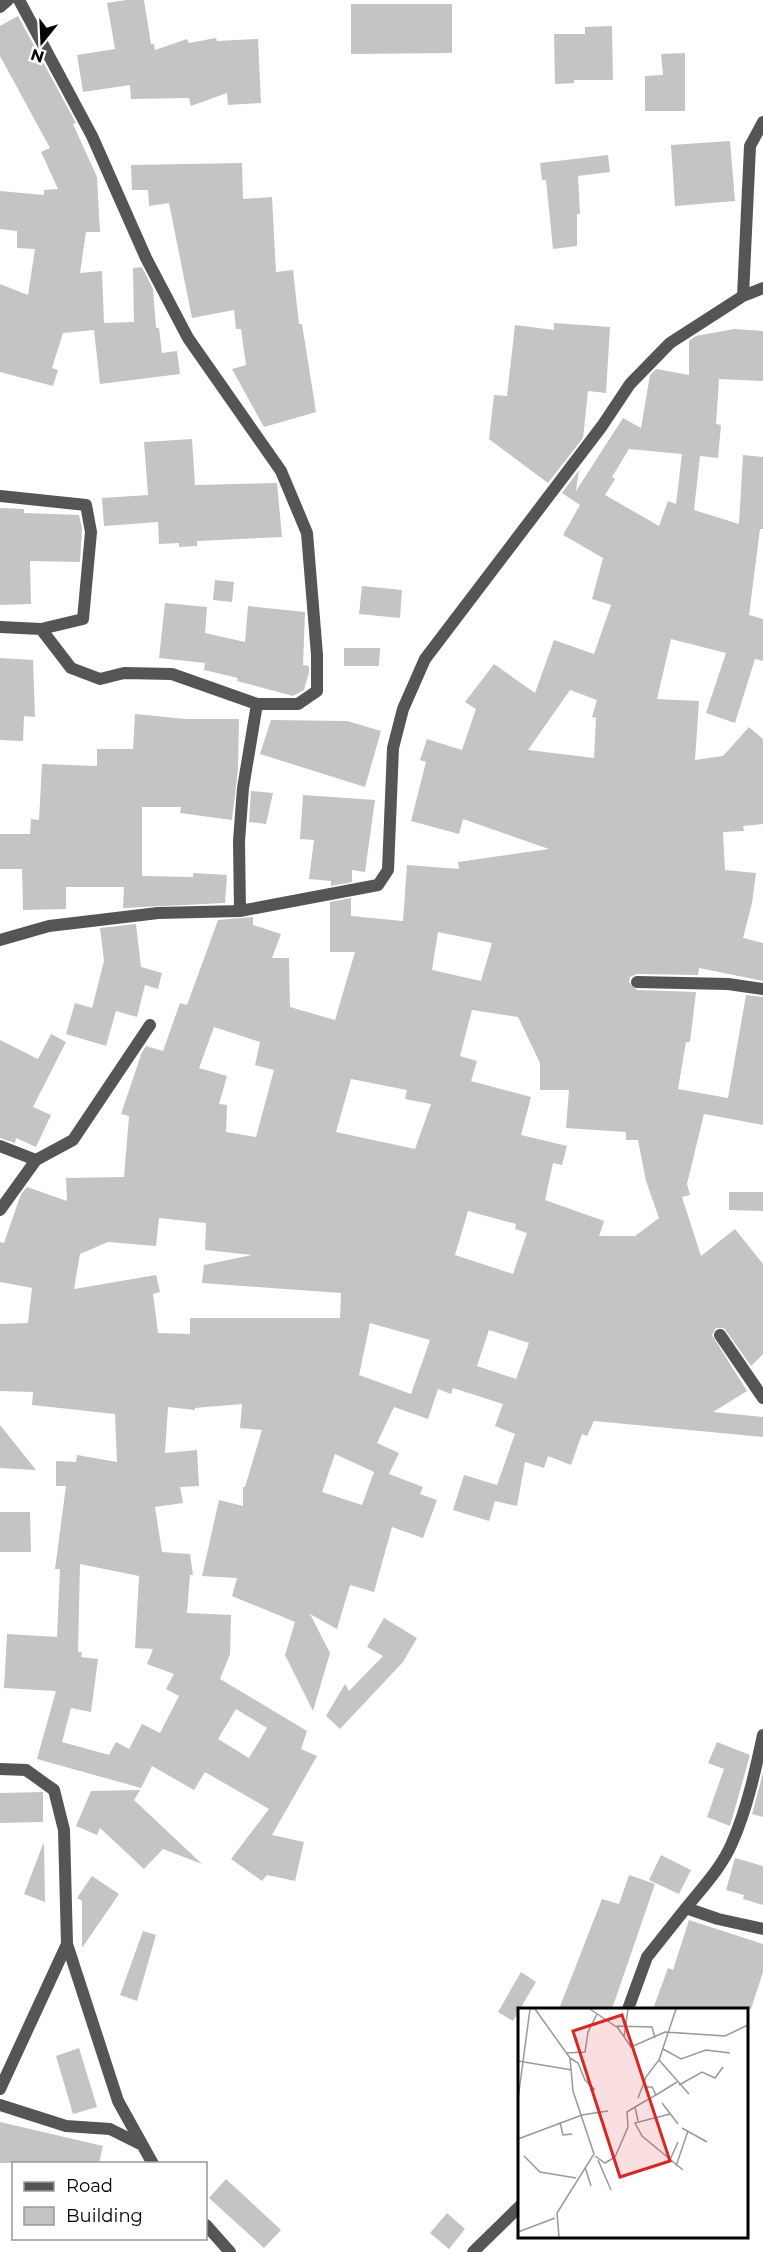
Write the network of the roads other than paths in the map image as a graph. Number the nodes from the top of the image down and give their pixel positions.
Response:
1 (8, 0) edge
2 (19, 0) edge
3 (0, 7) edge
4 (763, 122) edge
5 (763, 288) edge
6 (743, 296) junction
7 (0, 496) edge
8 (0, 627) edge
9 (41, 629) junction
10 (257, 704) junction
11 (240, 911) junction
12 (0, 940) edge
13 (637, 982) dead end
14 (763, 989) edge
15 (150, 1025) dead end
16 (0, 1146) edge
17 (36, 1160) junction
18 (0, 1210) edge
19 (720, 1335) dead end
20 (763, 1398) edge
21 (763, 1735) edge
22 (0, 1769) edge
23 (686, 1908) junction
24 (763, 1929) edge
25 (67, 1944) junction
26 (628, 2008) edge
27 (0, 2089) edge
28 (0, 2105) edge
29 (143, 2145) junction
30 (152, 2162) edge
31 (518, 2208) edge
32 (207, 2226) edge
33 (230, 2252) edge
34 (473, 2252) edge

1 - 3 street
2 - 10 street
4 - 6 street
5 - 6 street
6 - 11 street
7 - 9 street
8 - 9 street
9 - 10 street
10 - 11 street
11 - 12 street
13 - 14 street
15 - 17 street
16 - 17 street
17 - 18 street
19 - 20 street
21 - 23 street
22 - 25 street
23 - 24 street
23 - 26 street
25 - 27 street
25 - 29 street
28 - 29 street
29 - 30 street
31 - 34 street
32 - 33 street

